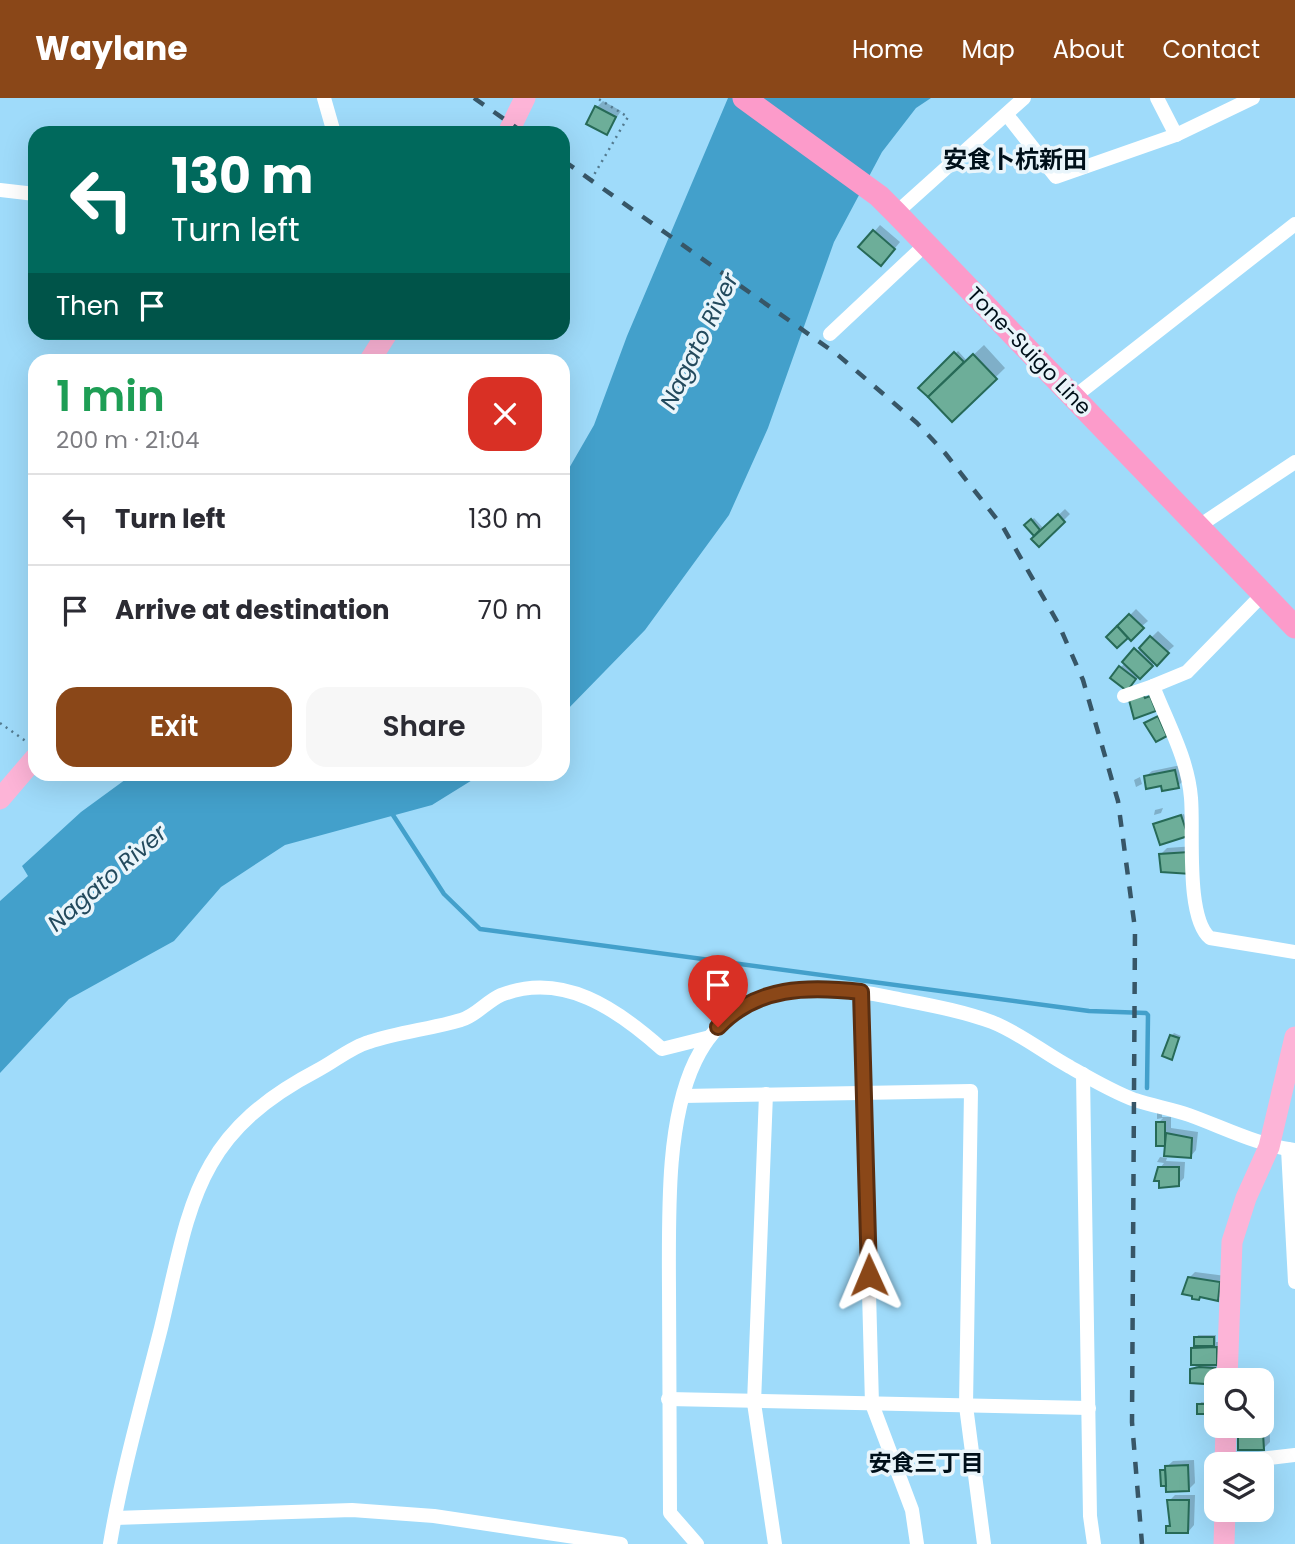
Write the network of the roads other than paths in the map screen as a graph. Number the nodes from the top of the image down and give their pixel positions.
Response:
1 (324, 98) edge
2 (525, 98) edge
3 (744, 98) edge
4 (1024, 98) edge
5 (1157, 98) edge
6 (1253, 98) edge
7 (1007, 116) junction
8 (332, 126) edge
9 (511, 126) edge
10 (1177, 135) junction
11 (0, 190) edge
12 (28, 193) edge
13 (896, 213) junction
14 (1295, 224) edge
15 (926, 244) junction
16 (830, 334) dead end
17 (1074, 397) junction
18 (1295, 463) edge
19 (1199, 526) junction
20 (1263, 594) junction
21 (1295, 627) edge
22 (1153, 686) junction
23 (1124, 696) dead end
24 (28, 766) edge
25 (0, 799) edge
26 (1295, 953) edge
27 (861, 992) junction
28 (710, 1037) junction
29 (1295, 1037) edge
30 (1083, 1074) junction
31 (864, 1093) junction
32 (766, 1094) junction
33 (683, 1096) junction
34 (1284, 1149) edge
35 (1295, 1282) edge
36 (1227, 1368) edge
37 (668, 1399) junction
38 (754, 1401) junction
39 (872, 1404) junction
40 (966, 1406) junction
41 (1088, 1408) junction
42 (1295, 1455) edge
43 (1274, 1458) edge
44 (115, 1518) junction
45 (1225, 1522) edge
46 (110, 1544) edge
47 (621, 1544) edge
48 (697, 1544) edge
49 (775, 1544) edge
50 (917, 1544) edge
51 (984, 1544) edge
52 (1094, 1544) edge
53 (1224, 1544) edge

1 - 8 street
2 - 9 main road
3 - 13 highway, Tone-Suigo Line
4 - 7 street
5 - 10 street
6 - 10 street
7 - 10 street
7 - 13 street
11 - 12 street
13 - 15 highway, Tone-Suigo Line
14 - 17 street
15 - 16 street
15 - 17 highway, Tone-Suigo Line
17 - 19 highway, Tone-Suigo Line
18 - 19 street
19 - 20 highway, Tone-Suigo Line
20 - 21 highway, Tone-Suigo Line
20 - 22 street
22 - 23 street
22 - 26 street
24 - 25 main road
27 - 28 street
27 - 30 street
27 - 31 street
28 - 33 street
28 - 44 street
29 - 34 main road
30 - 34 street
30 - 41 street
31 - 32 street
31 - 39 street
31 - 40 street
32 - 33 street
32 - 38 street
33 - 37 street
34 - 35 street
34 - 36 main road
37 - 38 street
37 - 48 street
38 - 39 street
38 - 49 street
39 - 40 street
39 - 50 street
40 - 41 street
40 - 51 street
41 - 52 street
42 - 43 street
44 - 46 street
44 - 47 street
45 - 53 main road

